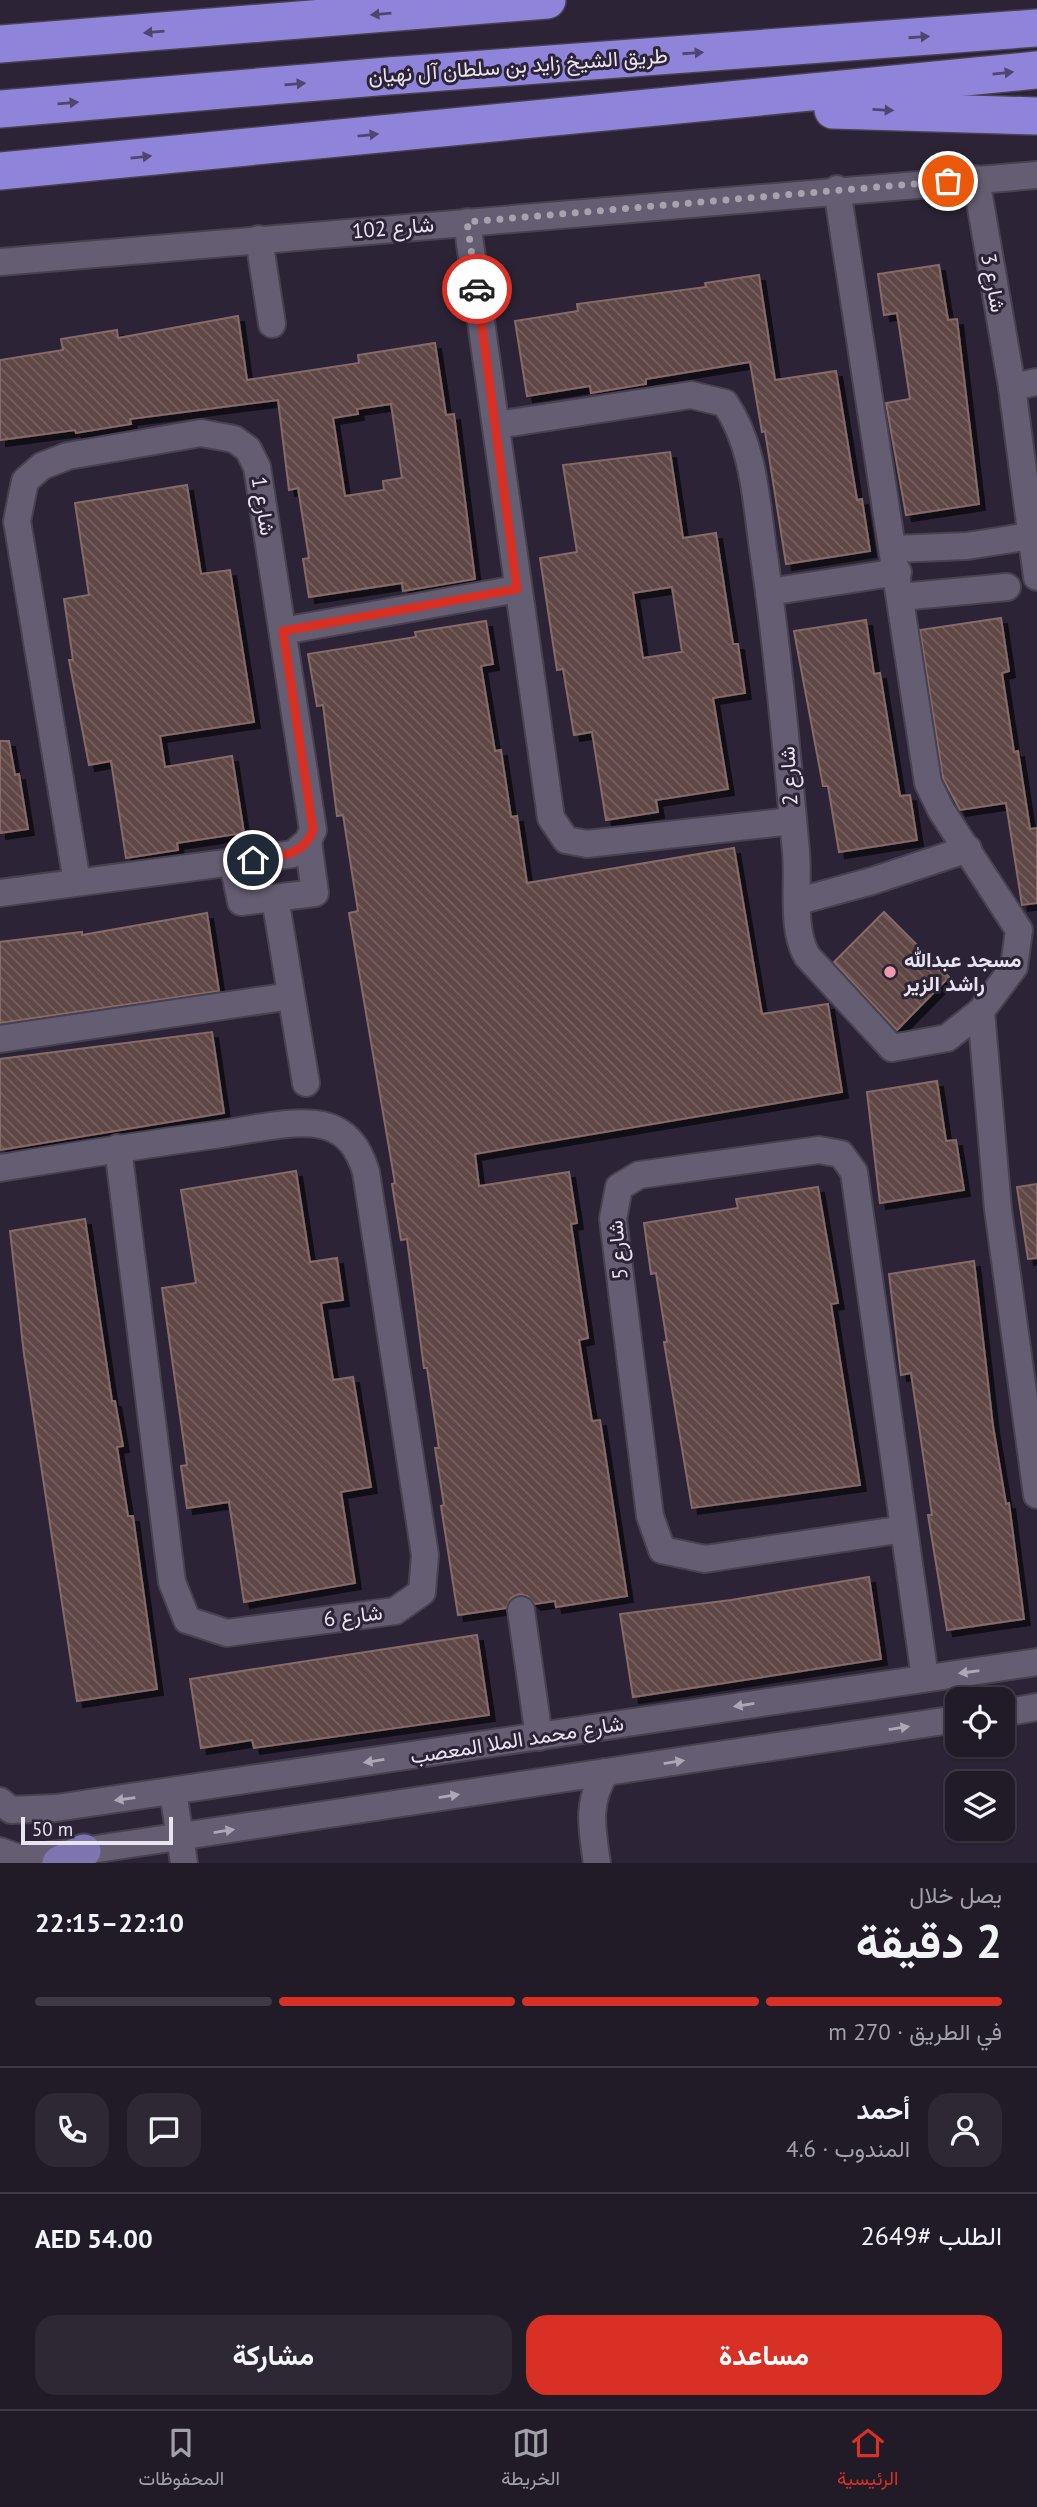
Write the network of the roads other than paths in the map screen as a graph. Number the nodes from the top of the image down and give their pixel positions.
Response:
1 (547, 0) edge
2 (1037, 28) edge
3 (0, 44) edge
4 (1037, 70) edge
5 (0, 108) edge
6 (594, 113) junction
7 (1037, 116) edge
8 (5, 171) edge
9 (1037, 175) edge
10 (976, 179) junction
11 (837, 189) junction
12 (467, 222) junction
13 (259, 239) junction
14 (0, 262) edge
15 (272, 324) dead end
16 (1024, 384) edge
17 (497, 425) junction
18 (1031, 536) junction
19 (898, 573) junction
20 (1037, 577) edge
21 (1007, 587) dead end
22 (517, 589) junction
23 (769, 592) junction
24 (283, 631) junction
25 (792, 821) junction
26 (309, 841) junction
27 (968, 849) junction
28 (233, 863) junction
29 (77, 883) junction
30 (0, 893) edge
31 (275, 898) junction
32 (799, 901) junction
33 (291, 996) junction
34 (981, 1011) junction
35 (0, 1039) edge
36 (306, 1083) dead end
37 (118, 1148) junction
38 (0, 1168) edge
39 (1037, 1495) edge
40 (904, 1529) junction
41 (521, 1610) dead end
42 (1037, 1662) edge
43 (925, 1678) junction
44 (1037, 1707) edge
45 (1015, 1711) edge
46 (945, 1722) edge
47 (540, 1737) junction
48 (606, 1772) junction
49 (555, 1780) junction
50 (173, 1792) junction
51 (0, 1801) edge
52 (591, 1818) junction
53 (181, 1850) edge
54 (0, 1851) edge
55 (72, 1857) edge
56 (597, 1863) edge

1 -> 3 highway
5 -> 2 highway, طريق الشيخ زايد بن سلطان آل نهيان
6 -> 4 highway
6 -> 7 highway
8 -> 6 highway
9 - 10 street, شارع 102
10 - 11 street, شارع 102
10 - 16 street, شارع 3
11 - 12 street, شارع 102
11 - 19 street
12 - 13 street, شارع 102
12 - 17 street, شارع 2
13 - 14 street, شارع 102
13 - 15 street
16 - 18 street, شارع 3
17 - 22 street, شارع 2
17 - 23 street, شارع 2
18 - 19 street
18 - 20 street, شارع 3
19 - 21 street
19 - 23 street
19 - 27 street
22 - 24 street
22 - 25 street, شارع 2
23 - 25 street, شارع 2
24 - 26 street, شارع 1
24 - 29 street, شارع 1
25 - 32 street
26 - 28 street
26 - 31 street, شارع 1
27 - 32 street
27 - 34 street
28 - 29 street
28 - 31 street
29 - 30 street
31 - 33 street
32 - 34 street
33 - 35 street
33 - 36 street
34 - 39 street
37 - 37 street, شارع 6
37 - 38 street, شارع 6
40 - 40 street, شارع 5
40 - 43 street, شارع 5
41 - 47 street
42 -> 43 street, شارع محمد الملا المعصب
43 -> 47 street, شارع محمد الملا المعصب
44 - 45 street
48 -> 46 street
47 -> 50 street, شارع محمد الملا المعصب
48 - 49 street
48 - 52 street
49 - 52 street
53 -> 49 street
50 -> 51 street, شارع محمد الملا المعصب
50 - 53 street
52 - 56 street
53 - 55 street
54 - 55 street

